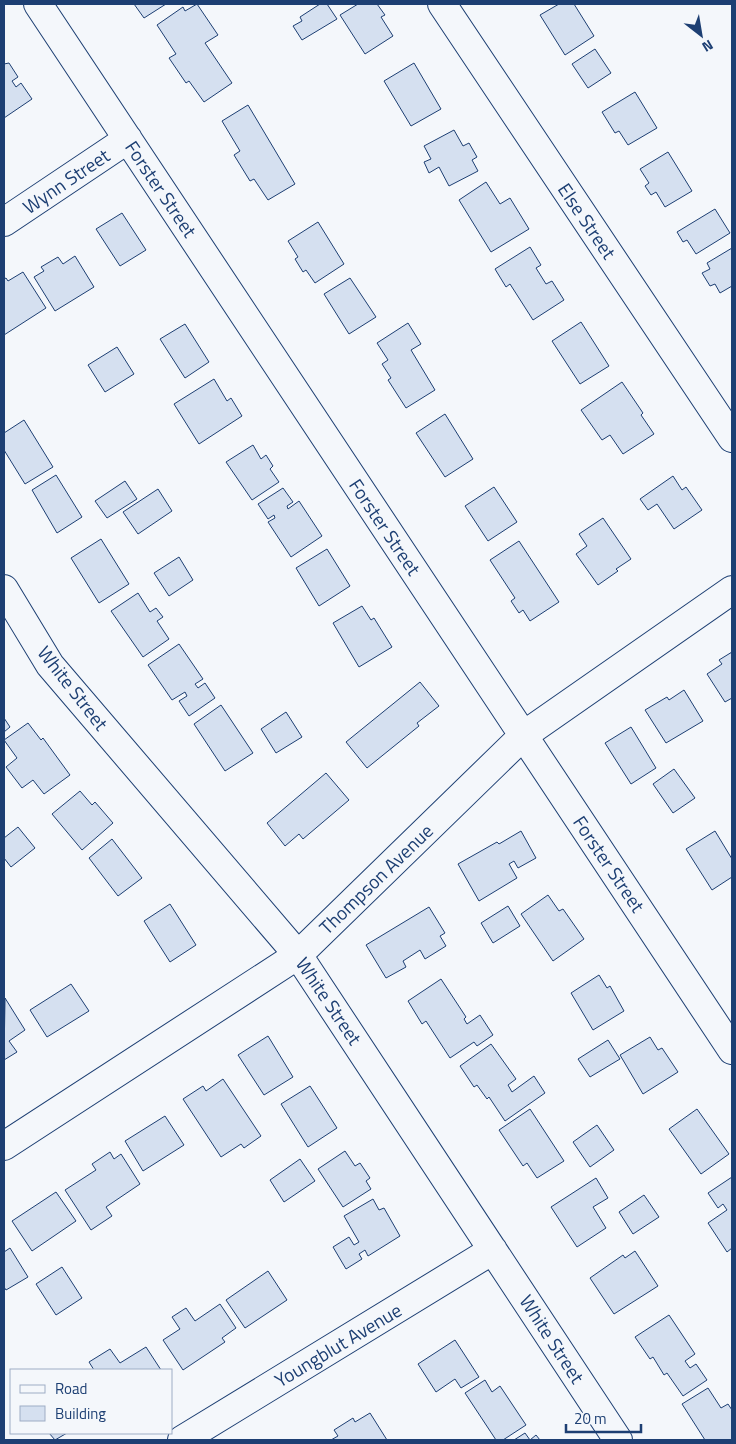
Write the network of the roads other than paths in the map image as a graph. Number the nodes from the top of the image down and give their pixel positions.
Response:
1 (38, 4) edge
2 (442, 4) edge
3 (128, 139) junction
4 (4, 222) edge
5 (732, 438) edge
6 (4, 590) edge
7 (732, 590) edge
8 (524, 735) junction
9 (298, 955) junction
10 (732, 1050) edge
11 (4, 1146) edge
12 (493, 1250) junction
13 (182, 1440) edge
14 (618, 1440) edge

1 - 3 street, Forster Street
2 - 5 street, Else Street
3 - 4 street, Wynn Street
3 - 8 street, Forster Street
6 - 9 street, White Street
7 - 8 street, Thompson Avenue
8 - 9 street, Thompson Avenue
8 - 10 street, Forster Street
9 - 11 street, Thompson Avenue
9 - 12 street, White Street
12 - 13 street, Youngblut Avenue
12 - 14 street, White Street

